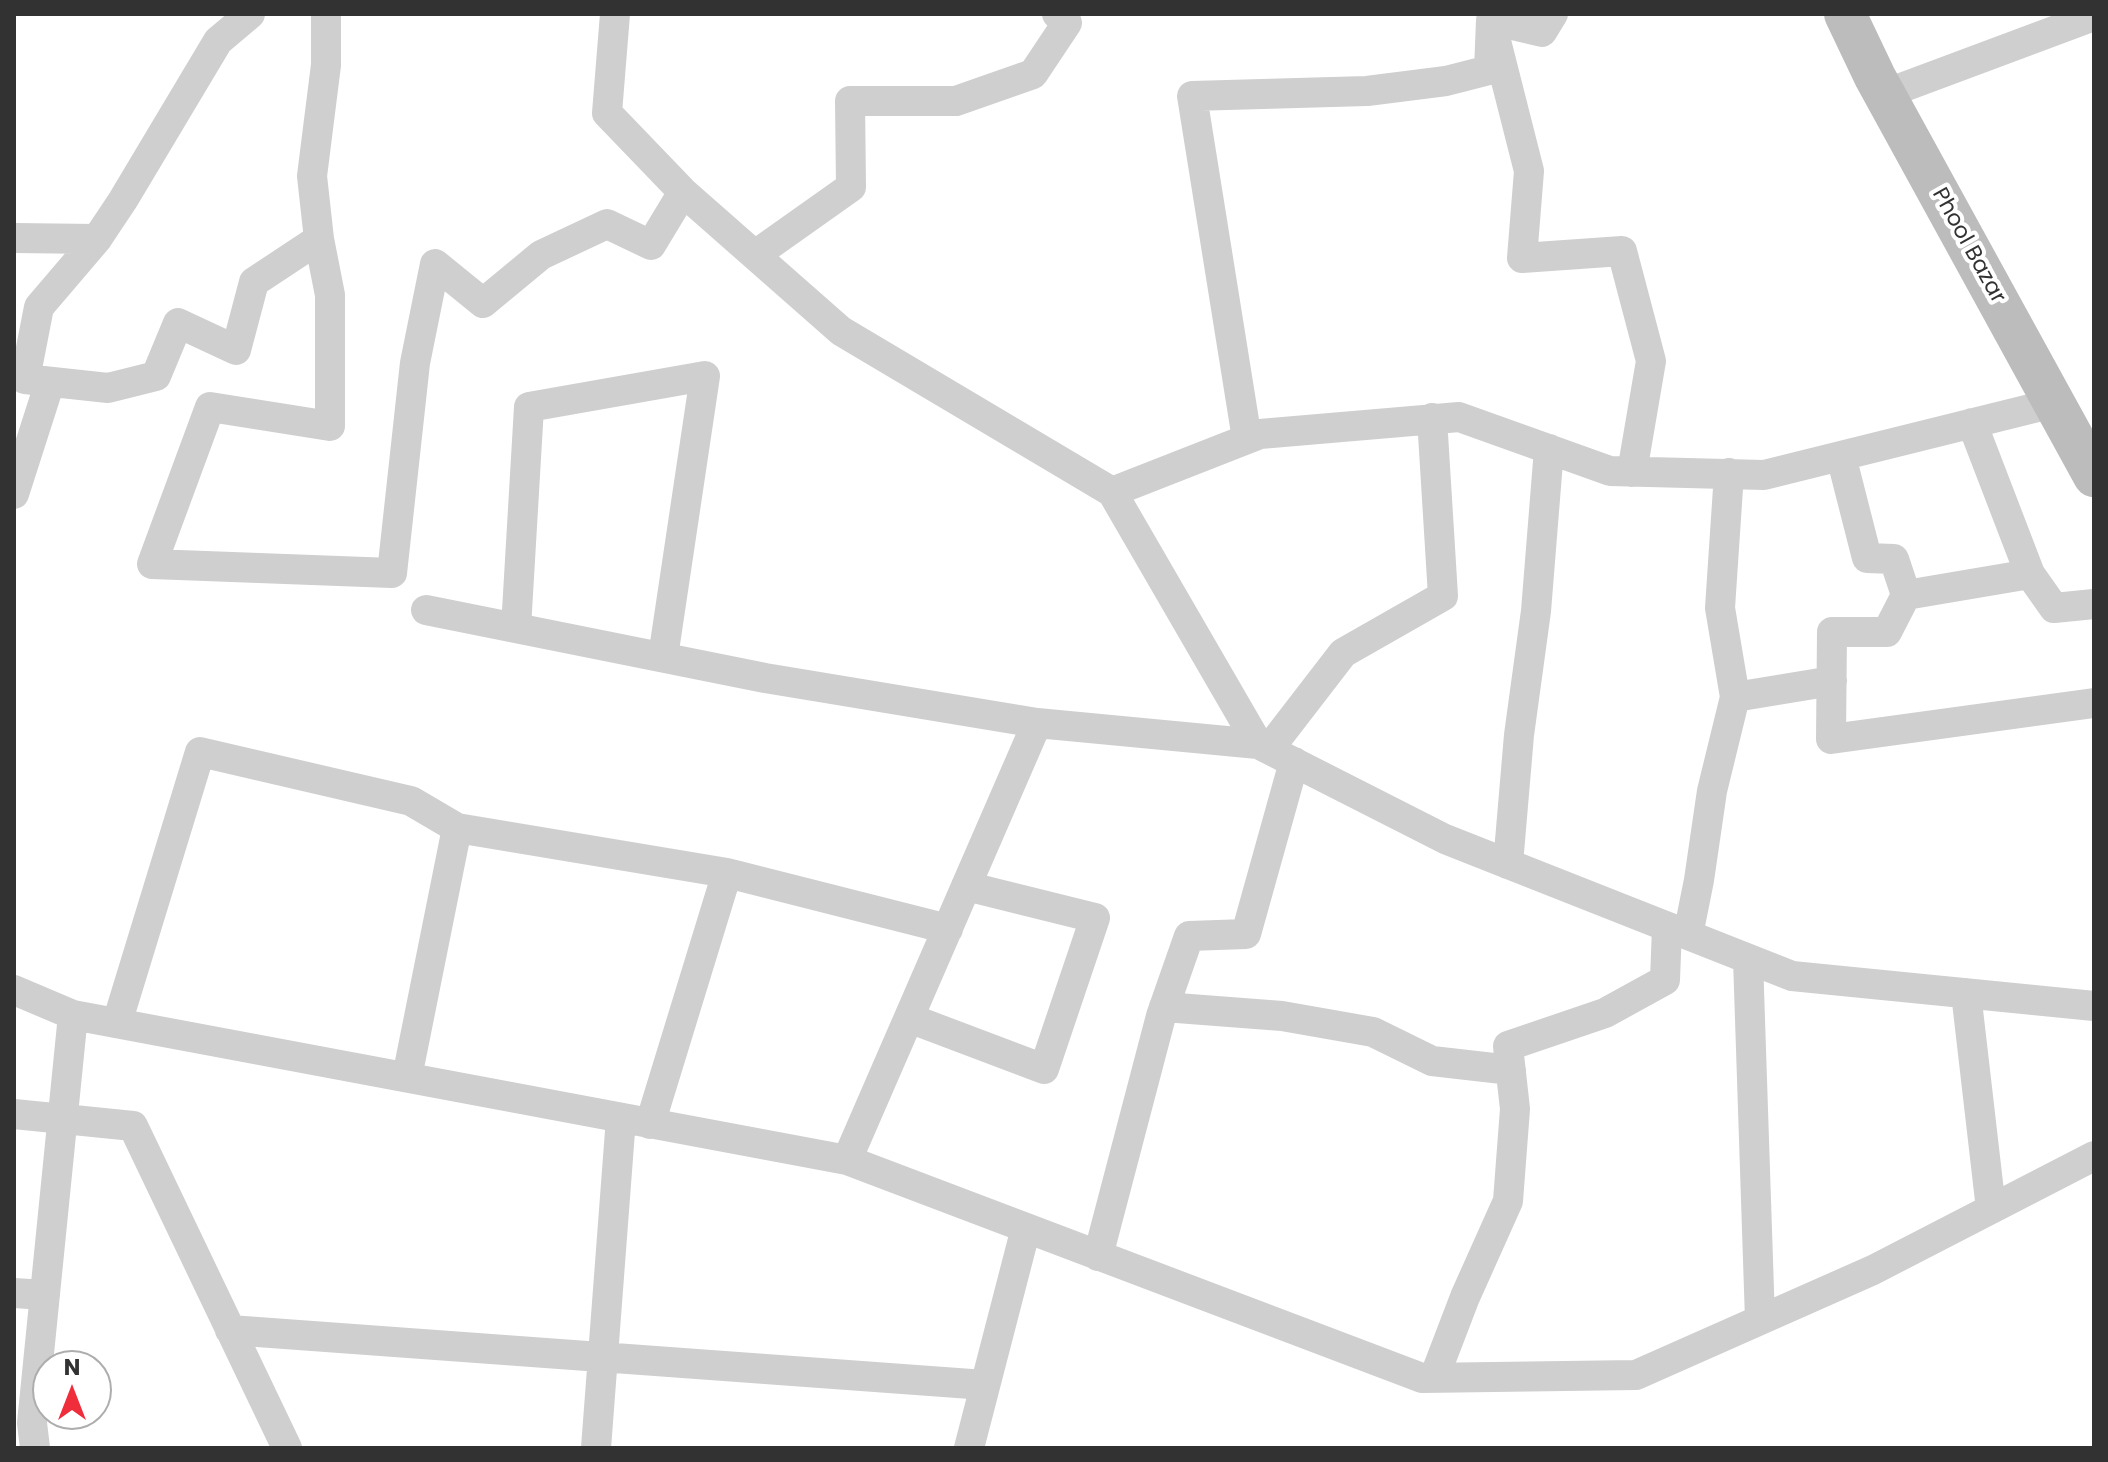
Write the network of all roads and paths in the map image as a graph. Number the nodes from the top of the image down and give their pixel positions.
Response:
1 (250, 14) edge
2 (326, 14) edge
3 (615, 14) edge
4 (1057, 14) edge
5 (1553, 14) edge
6 (1845, 14) edge
7 (2094, 16) edge
8 (1491, 20) junction
9 (1885, 94) junction
10 (683, 192) junction
11 (14, 238) edge
12 (97, 239) junction
13 (319, 239) junction
14 (755, 255) junction
15 (50, 382) junction
16 (2054, 403) junction
17 (1432, 418) junction
18 (1972, 423) junction
19 (1247, 439) junction
20 (1549, 449) junction
21 (1841, 456) junction
22 (1632, 472) junction
23 (1729, 473) junction
24 (2094, 476) edge
25 (1112, 492) junction
26 (14, 494) edge
27 (2030, 574) junction
28 (1906, 595) junction
29 (2094, 604) edge
30 (426, 610) dead end
31 (516, 628) junction
32 (663, 657) junction
33 (1832, 681) junction
34 (1735, 697) junction
35 (2094, 703) edge
36 (1037, 723) junction
37 (1273, 752) junction
38 (457, 828) junction
39 (1508, 864) junction
40 (727, 873) junction
41 (966, 886) junction
42 (948, 929) junction
43 (1677, 931) junction
44 (1748, 959) junction
45 (14, 990) edge
46 (1966, 993) junction
47 (2094, 1006) edge
48 (1164, 1007) junction
49 (73, 1015) junction
50 (909, 1018) junction
51 (117, 1023) junction
52 (1511, 1070) junction
53 (407, 1077) junction
54 (14, 1114) edge
55 (62, 1118) junction
56 (636, 1121) junction
57 (2094, 1156) edge
58 (847, 1160) junction
59 (1991, 1209) junction
60 (1026, 1228) junction
61 (1098, 1256) junction
62 (14, 1293) edge
63 (45, 1295) junction
64 (1760, 1320) junction
65 (230, 1330) junction
66 (603, 1357) junction
67 (25, 1373) edge
68 (1434, 1378) junction
69 (985, 1385) junction
70 (35, 1448) edge
71 (287, 1448) edge
72 (596, 1448) edge
73 (969, 1448) edge

1 - 12 street
2 - 13 street
3 - 10 street
4 - 14 street
5 - 8 street
6 - 9 street, Phool Bazar
7 - 9 street
8 - 19 street
8 - 22 street
9 - 16 street, Phool Bazar
10 - 13 street
10 - 14 street
11 - 12 street
12 - 15 street
13 - 15 street
14 - 25 street
15 - 26 street
16 - 18 street
16 - 24 street, Phool Bazar
17 - 19 street
17 - 20 street
17 - 37 street
18 - 21 street
18 - 27 street
19 - 25 street
20 - 22 street
20 - 39 street
21 - 23 street
21 - 28 street
22 - 23 street
23 - 34 street
25 - 37 street
27 - 28 street
27 - 29 street
28 - 33 street
30 - 31 street
31 - 32 street
31 - 32 street
32 - 36 street
33 - 34 street
33 - 35 street
34 - 43 street
36 - 37 street
36 - 41 street
37 - 39 street
37 - 48 street
38 - 40 street
38 - 51 street
38 - 53 street
39 - 43 street
40 - 42 street
40 - 56 street
41 - 42 street
41 - 50 street
42 - 50 street
43 - 44 street
43 - 52 street
44 - 46 street
44 - 64 street
45 - 49 street
46 - 47 street
46 - 59 street
48 - 52 street
48 - 61 street
49 - 51 street
49 - 55 street
50 - 58 street
51 - 53 street
52 - 68 street
53 - 56 street
54 - 55 street
55 - 63 street
55 - 65 street
56 - 58 street
56 - 66 street
57 - 59 street
58 - 60 street
59 - 64 street
60 - 61 street
60 - 69 street
61 - 68 street
62 - 63 street
63 - 67 street
64 - 68 street
65 - 66 street
65 - 71 street
66 - 69 street
66 - 72 street
67 - 70 street
69 - 73 street

